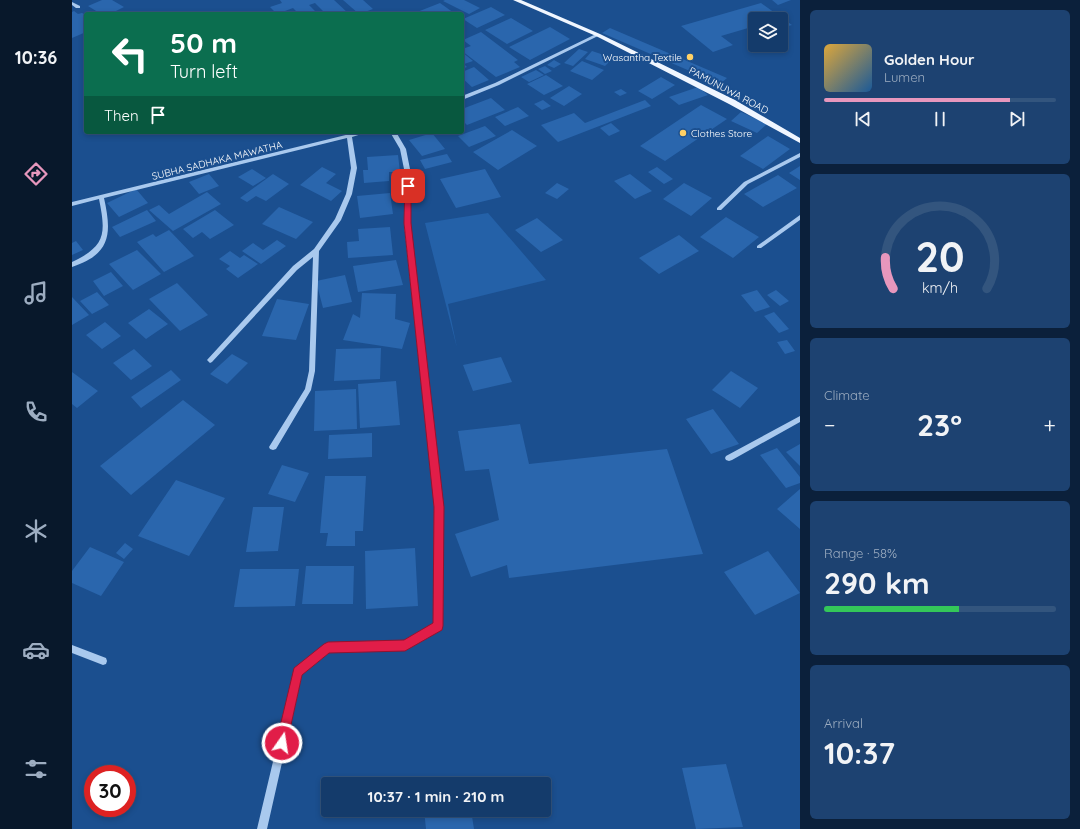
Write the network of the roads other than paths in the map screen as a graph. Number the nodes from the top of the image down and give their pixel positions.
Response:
1 (516, 0) edge
2 (72, 3) edge
3 (78, 7) dead end
4 (598, 35) junction
5 (464, 97) edge
6 (359, 134) edge
7 (394, 134) edge
8 (350, 137) junction
9 (800, 141) edge
10 (800, 155) edge
11 (101, 198) junction
12 (72, 204) edge
13 (719, 209) dead end
14 (800, 217) edge
15 (759, 247) dead end
16 (316, 251) junction
17 (72, 265) edge
18 (210, 360) dead end
19 (800, 419) edge
20 (273, 447) dead end
21 (729, 458) dead end
22 (72, 649) edge
23 (103, 661) dead end
24 (262, 829) edge

1 - 4 main road, PAMUNUWA ROAD
2 - 3 street
4 - 5 street
4 - 9 main road, PAMUNUWA ROAD
6 - 8 street, SUBHA SADHAKA MAWATHA
7 - 24 street
8 - 11 street, SUBHA SADHAKA MAWATHA
8 - 16 street
10 - 13 street
11 - 12 street, SUBHA SADHAKA MAWATHA
11 - 17 street
14 - 15 street
16 - 18 street
16 - 20 street
19 - 21 street
22 - 23 street

